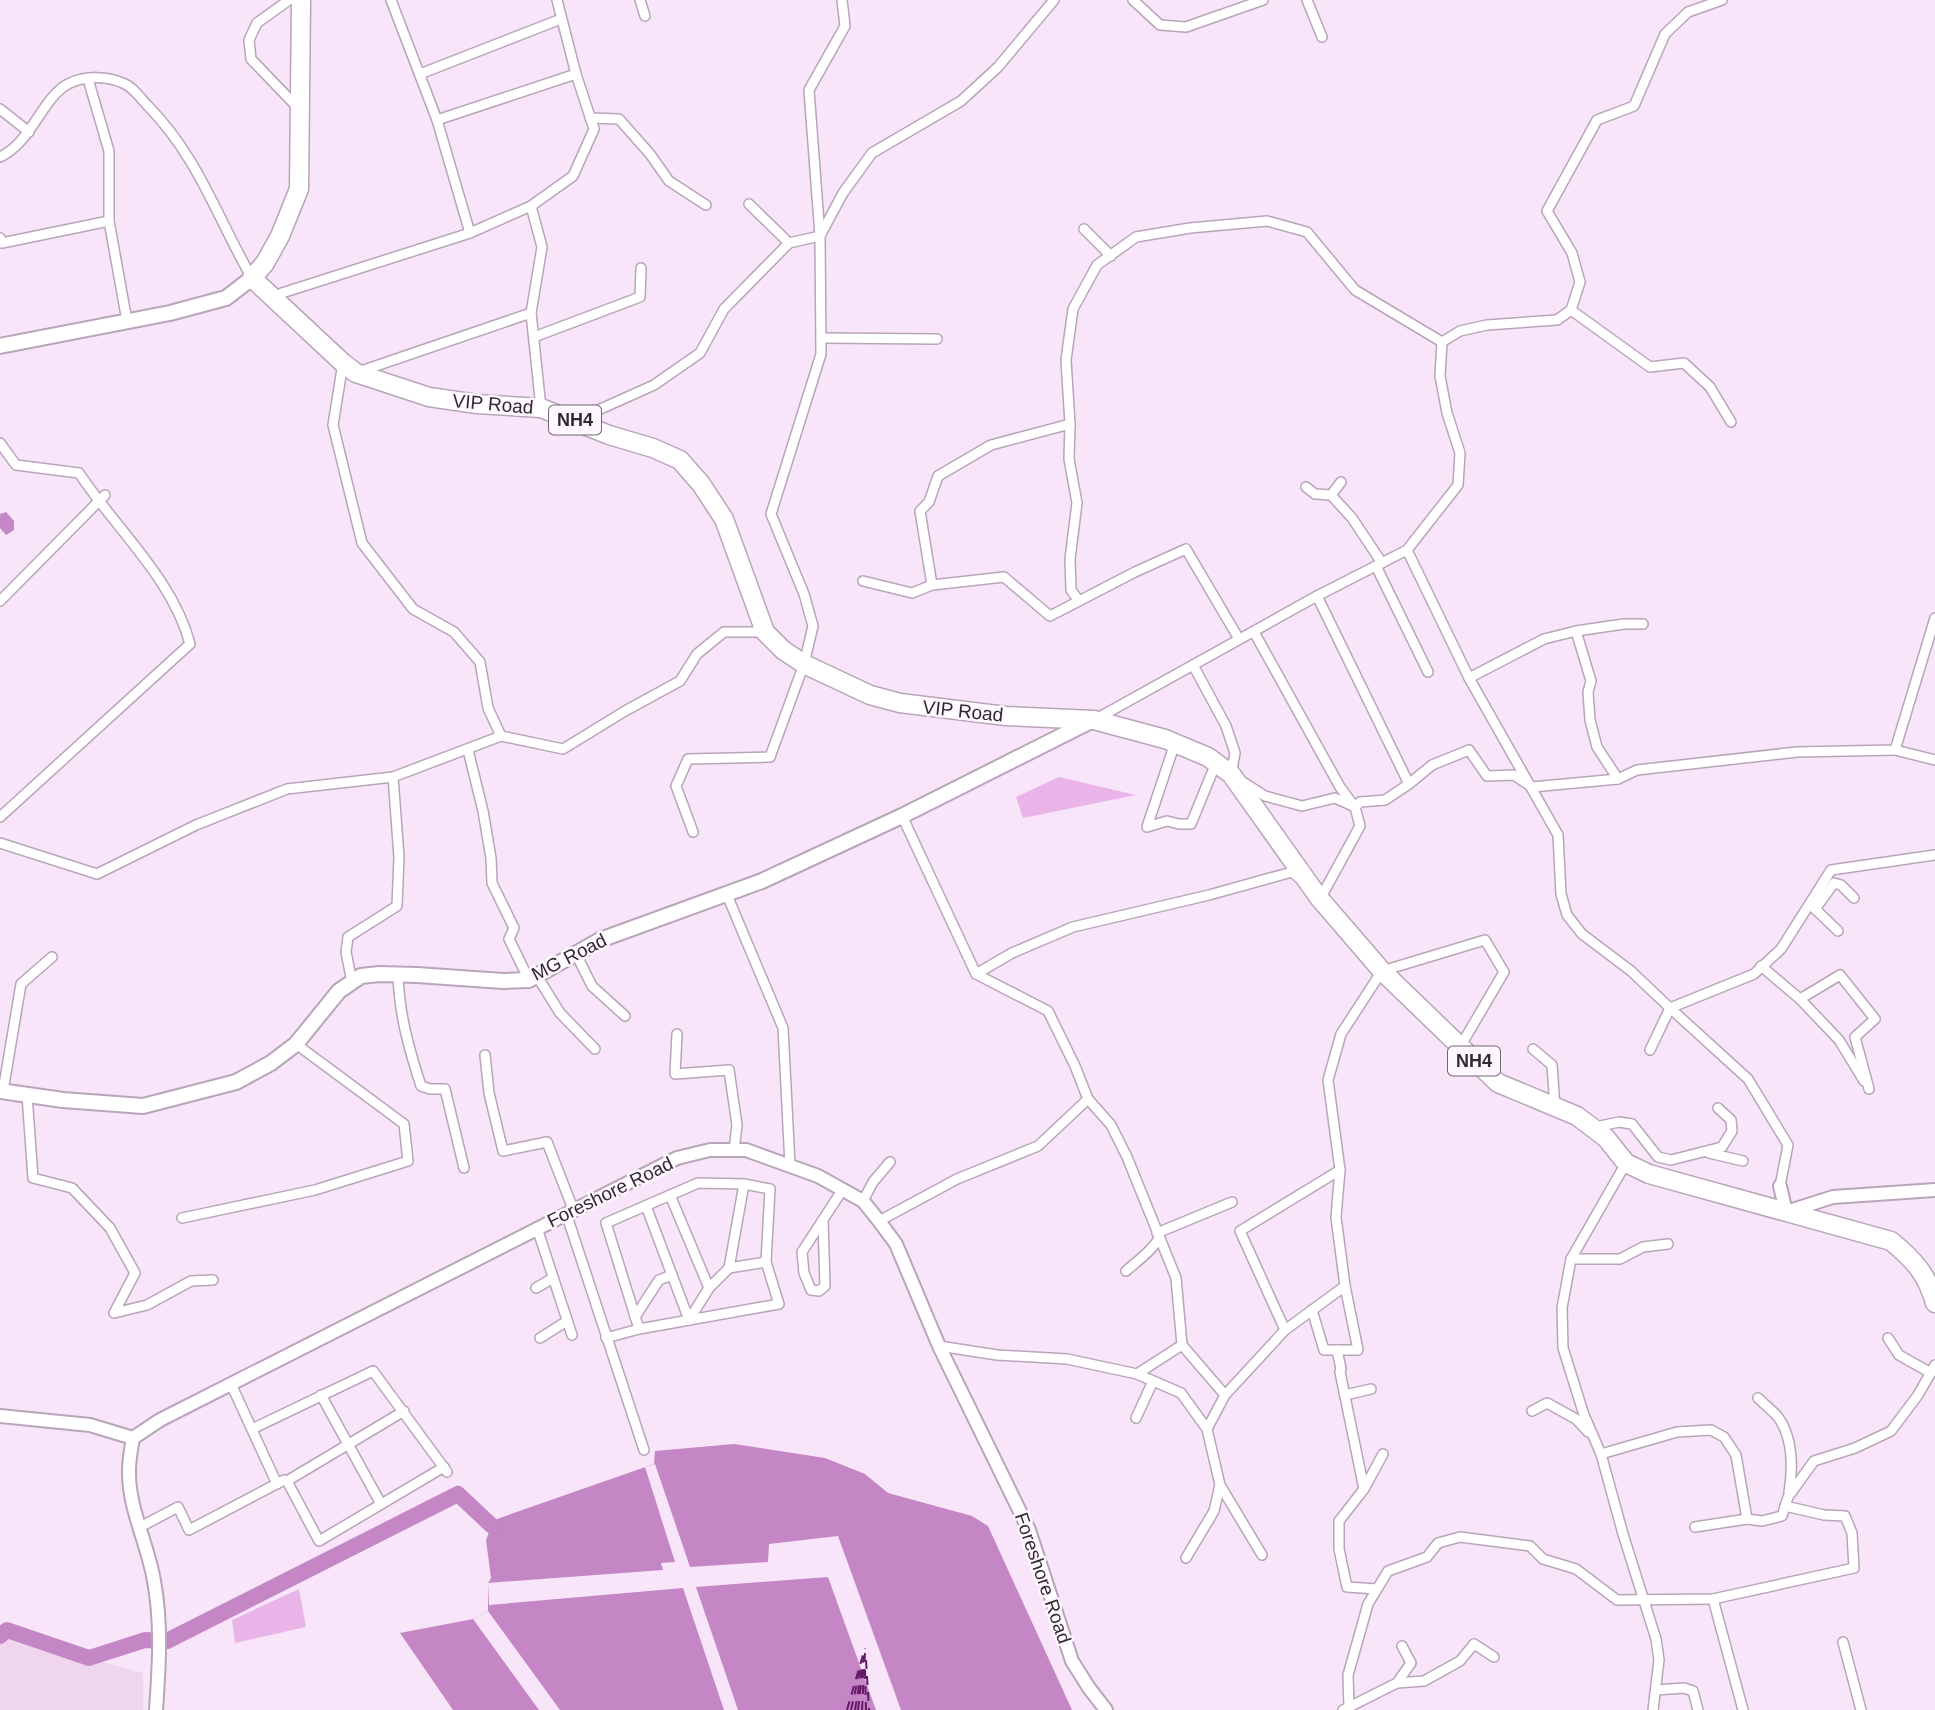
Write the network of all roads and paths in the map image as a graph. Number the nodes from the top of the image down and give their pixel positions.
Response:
1 (289, 0) edge
2 (301, 0) edge
3 (391, 0) edge
4 (558, 0) edge
5 (640, 0) edge
6 (842, 0) edge
7 (1054, 0) edge
8 (1133, 0) edge
9 (1263, 0) edge
10 (1307, 0) edge
11 (1722, 0) edge
12 (645, 16) dead end
13 (561, 19) junction
14 (1322, 37) dead end
15 (419, 74) junction
16 (576, 74) junction
17 (88, 79) junction
18 (0, 109) edge
19 (300, 110) junction
20 (590, 118) junction
21 (437, 120) junction
22 (29, 132) junction
23 (0, 157) edge
24 (749, 204) dead end
25 (706, 205) dead end
26 (531, 206) junction
27 (109, 221) junction
28 (1084, 229) dead end
29 (470, 233) junction
30 (820, 236) junction
31 (0, 238) edge
32 (789, 243) junction
33 (1111, 256) junction
34 (641, 268) dead end
35 (252, 278) junction
36 (274, 299) junction
37 (1571, 310) junction
38 (531, 313) junction
39 (127, 321) junction
40 (534, 337) junction
41 (821, 338) junction
42 (937, 339) dead end
43 (1442, 342) junction
44 (0, 346) edge
45 (349, 368) junction
46 (541, 408) junction
47 (576, 420) junction
48 (1731, 422) dead end
49 (1070, 424) junction
50 (0, 443) edge
51 (1341, 482) dead end
52 (1306, 487) dead end
53 (1331, 495) junction
54 (102, 499) junction
55 (1407, 550) junction
56 (1379, 564) junction
57 (863, 581) dead end
58 (932, 585) junction
59 (1317, 596) junction
60 (0, 601) edge
61 (1079, 601) junction
62 (1935, 618) edge
63 (1643, 624) dead end
64 (1576, 631) junction
65 (765, 632) junction
66 (1254, 632) junction
67 (1239, 639) junction
68 (804, 664) junction
69 (1193, 665) junction
70 (1428, 671) dead end
71 (1469, 678) junction
72 (1094, 720) junction
73 (501, 736) junction
74 (1175, 743) junction
75 (468, 750) junction
76 (1895, 750) junction
77 (1935, 760) edge
78 (1224, 769) junction
79 (393, 777) junction
80 (1618, 779) junction
81 (1409, 784) junction
82 (1532, 787) junction
83 (1355, 807) junction
84 (902, 816) junction
85 (0, 817) edge
86 (692, 832) dead end
87 (0, 843) edge
88 (1935, 855) edge
89 (727, 895) junction
90 (1854, 898) dead end
91 (1320, 899) junction
92 (1812, 906) junction
93 (1838, 931) dead end
94 (576, 954) junction
95 (52, 957) dead end
96 (1760, 966) junction
97 (1381, 971) junction
98 (398, 974) junction
99 (976, 974) junction
100 (533, 978) junction
101 (352, 982) junction
102 (1800, 999) junction
103 (1670, 1008) junction
104 (625, 1016) dead end
105 (677, 1034) dead end
106 (296, 1044) junction
107 (1460, 1047) junction
108 (596, 1049) dead end
109 (1533, 1049) dead end
110 (1650, 1050) dead end
111 (485, 1055) dead end
112 (1, 1091) edge
113 (27, 1094) junction
114 (1088, 1098) junction
115 (1555, 1107) junction
116 (1718, 1108) dead end
117 (1593, 1128) junction
118 (734, 1150) junction
119 (1704, 1153) junction
120 (1743, 1161) dead end
121 (890, 1162) dead end
122 (1626, 1163) junction
123 (790, 1165) junction
124 (464, 1168) dead end
125 (1340, 1170) junction
126 (744, 1184) junction
127 (1780, 1186) joint
128 (843, 1189) junction
129 (1935, 1190) edge
130 (670, 1195) junction
131 (863, 1201) junction
132 (1232, 1202) dead end
133 (646, 1206) junction
134 (570, 1211) junction
135 (1786, 1212) junction
136 (182, 1218) dead end
137 (823, 1220) junction
138 (879, 1221) junction
139 (537, 1228) junction
140 (1158, 1235) junction
141 (1668, 1244) dead end
142 (1571, 1259) junction
143 (766, 1262) junction
144 (729, 1268) junction
145 (1126, 1271) dead end
146 (672, 1275) junction
147 (553, 1278) junction
148 (213, 1280) dead end
149 (1345, 1286) junction
150 (709, 1287) junction
151 (536, 1288) dead end
152 (1935, 1303) edge
153 (1312, 1310) junction
154 (635, 1317) junction
155 (690, 1320) junction
156 (566, 1321) junction
157 (639, 1329) junction
158 (1285, 1330) junction
159 (572, 1335) dead end
160 (540, 1338) dead end
161 (606, 1338) junction
162 (1888, 1338) dead end
163 (1182, 1345) junction
164 (939, 1346) junction
165 (1337, 1350) junction
166 (1933, 1369) edge
167 (1138, 1374) junction
168 (1153, 1381) junction
169 (232, 1384) junction
170 (1371, 1389) dead end
171 (321, 1395) junction
172 (1225, 1395) junction
173 (1345, 1395) junction
174 (1758, 1398) dead end
175 (404, 1411) junction
176 (1532, 1411) dead end
177 (0, 1416) edge
178 (1136, 1418) dead end
179 (252, 1429) junction
180 (1207, 1429) junction
181 (133, 1438) junction
182 (1596, 1441) junction
183 (349, 1444) junction
184 (644, 1450) dead end
185 (1383, 1454) dead end
186 (1601, 1454) junction
187 (282, 1483) junction
188 (1220, 1485) junction
189 (1364, 1489) junction
190 (1787, 1501) junction
191 (381, 1504) junction
192 (1747, 1519) junction
193 (140, 1527) junction
194 (1695, 1527) dead end
195 (1262, 1555) dead end
196 (1186, 1558) dead end
197 (1377, 1589) junction
198 (1643, 1599) junction
199 (1713, 1599) junction
200 (1843, 1642) dead end
201 (1402, 1646) dead end
202 (1494, 1657) dead end
203 (1397, 1684) junction
204 (1656, 1689) junction
205 (1346, 1708) edge
206 (156, 1710) edge
207 (1106, 1710) edge
208 (1653, 1710) edge
209 (1698, 1710) edge
210 (1743, 1710) edge
211 (1861, 1710) edge

1 - 19 street
2 - 19 highway
3 - 15 street
4 - 13 street
5 - 12 street
6 - 30 street
7 - 30 street
8 - 9 street
10 - 14 street
11 - 37 street
13 - 15 street
13 - 16 street
15 - 21 street
16 - 20 street
16 - 21 street
17 - 22 street
17 - 27 street
17 - 35 street
18 - 22 street
19 - 35 highway
20 - 25 street
20 - 26 street
21 - 29 street
22 - 23 street
24 - 32 street
26 - 29 street
26 - 38 street
27 - 31 street
27 - 39 street
28 - 33 street
29 - 36 street
30 - 32 street
30 - 41 street
32 - 47 street
33 - 43 street
33 - 49 street
34 - 40 street
35 - 36 highway, VIP Road / NH4
35 - 39 main road
36 - 45 highway, VIP Road / NH4
37 - 43 street
37 - 48 street
38 - 40 street
38 - 45 street
39 - 44 main road
40 - 46 street
41 - 42 street
41 - 68 street
43 - 55 street
45 - 46 highway, VIP Road / NH4
45 - 73 street
46 - 47 highway, VIP Road / NH4
47 - 65 highway, VIP Road / NH4
49 - 58 street
49 - 61 street
50 - 54 street
51 - 53 street
52 - 53 street
53 - 56 street
54 - 60 street
54 - 85 street
55 - 56 street
55 - 71 street
56 - 59 street
56 - 70 street
57 - 58 street
58 - 61 street
59 - 66 street
59 - 81 street
61 - 67 street
62 - 76 street
63 - 64 street
64 - 71 street
64 - 80 street
65 - 68 highway, VIP Road / NH4
65 - 73 street
66 - 67 street
66 - 83 street
67 - 69 street
68 - 72 highway, VIP Road / NH4
68 - 86 street
69 - 72 street
69 - 78 street
71 - 82 street
72 - 74 highway, NH4
72 - 84 main road, MG Road
73 - 75 street
74 - 78 highway, NH4
74 - 78 street
75 - 79 street
75 - 100 street
76 - 77 street
76 - 80 street
78 - 83 street
78 - 91 highway, NH4
79 - 87 street
79 - 101 street
80 - 82 street
81 - 82 street
81 - 83 street
82 - 103 street
83 - 91 street
84 - 89 main road, MG Road
84 - 99 street
88 - 92 street
89 - 94 main road, MG Road
89 - 123 street
90 - 92 street
91 - 97 highway, NH4
91 - 99 street
92 - 93 street
92 - 96 street
94 - 100 main road, MG Road
94 - 104 street
95 - 112 street
96 - 102 street
96 - 103 street
97 - 107 highway, NH4
97 - 107 street
97 - 125 street
98 - 100 main road, MG Road
98 - 101 main road, MG Road
98 - 124 street
99 - 114 street
100 - 108 street
101 - 106 main road
102 - 102 street
103 - 110 street
103 - 127 street
105 - 118 street
106 - 113 main road
106 - 136 street
107 - 115 highway, NH4
109 - 115 street
111 - 134 street
112 - 113 main road
113 - 148 street
114 - 138 street
114 - 140 street
115 - 117 highway, NH4
116 - 119 street
117 - 119 street
117 - 122 highway, NH4
118 - 123 main road, Foreshore Road
118 - 134 main road, Foreshore Road
119 - 120 street
121 - 131 street
122 - 135 highway, NH4
122 - 142 street
123 - 128 main road, Foreshore Road
125 - 149 street
125 - 158 street
126 - 130 street
126 - 143 street
126 - 144 street
127 - 135 main road
128 - 131 main road, Foreshore Road
128 - 137 street
129 - 135 main road
130 - 133 street
130 - 150 street
131 - 138 main road, Foreshore Road
132 - 140 street
133 - 146 street
133 - 154 street
134 - 139 main road, Foreshore Road
134 - 161 street
135 - 152 highway, NH4
137 - 137 street
138 - 164 main road, Foreshore Road
139 - 147 street
139 - 169 main road, Foreshore Road
140 - 145 street
140 - 163 street
141 - 142 street
142 - 182 street
143 - 144 street
143 - 155 street
144 - 150 street
146 - 154 street
146 - 155 street
147 - 151 street
147 - 156 street
149 - 153 street
149 - 165 street
150 - 155 street
153 - 158 street
153 - 165 street
154 - 157 street
155 - 157 street
156 - 159 street
156 - 160 street
157 - 161 street
158 - 172 street
161 - 184 street
162 - 166 street
163 - 167 street
163 - 172 street
164 - 167 street
164 - 207 main road, Foreshore Road
165 - 173 street
166 - 190 street
167 - 168 street
168 - 178 street
168 - 180 street
169 - 179 street
169 - 181 main road, Foreshore Road
170 - 173 street
171 - 175 street
171 - 179 street
171 - 183 street
172 - 180 street
173 - 189 street
174 - 190 street
175 - 183 street
175 - 191 street
176 - 182 street
177 - 181 main road
179 - 187 street
180 - 188 street
181 - 193 main road
182 - 186 street
183 - 187 street
183 - 191 street
185 - 189 street
186 - 192 street
186 - 198 street
187 - 191 street
187 - 193 street
188 - 195 street
188 - 196 street
189 - 197 street
190 - 192 street
190 - 199 street
192 - 194 street
193 - 206 main road
197 - 198 street
197 - 205 street
198 - 199 street
198 - 204 street
199 - 210 street
200 - 211 street
201 - 203 street
202 - 203 street
203 - 205 street
204 - 208 street
204 - 209 street

